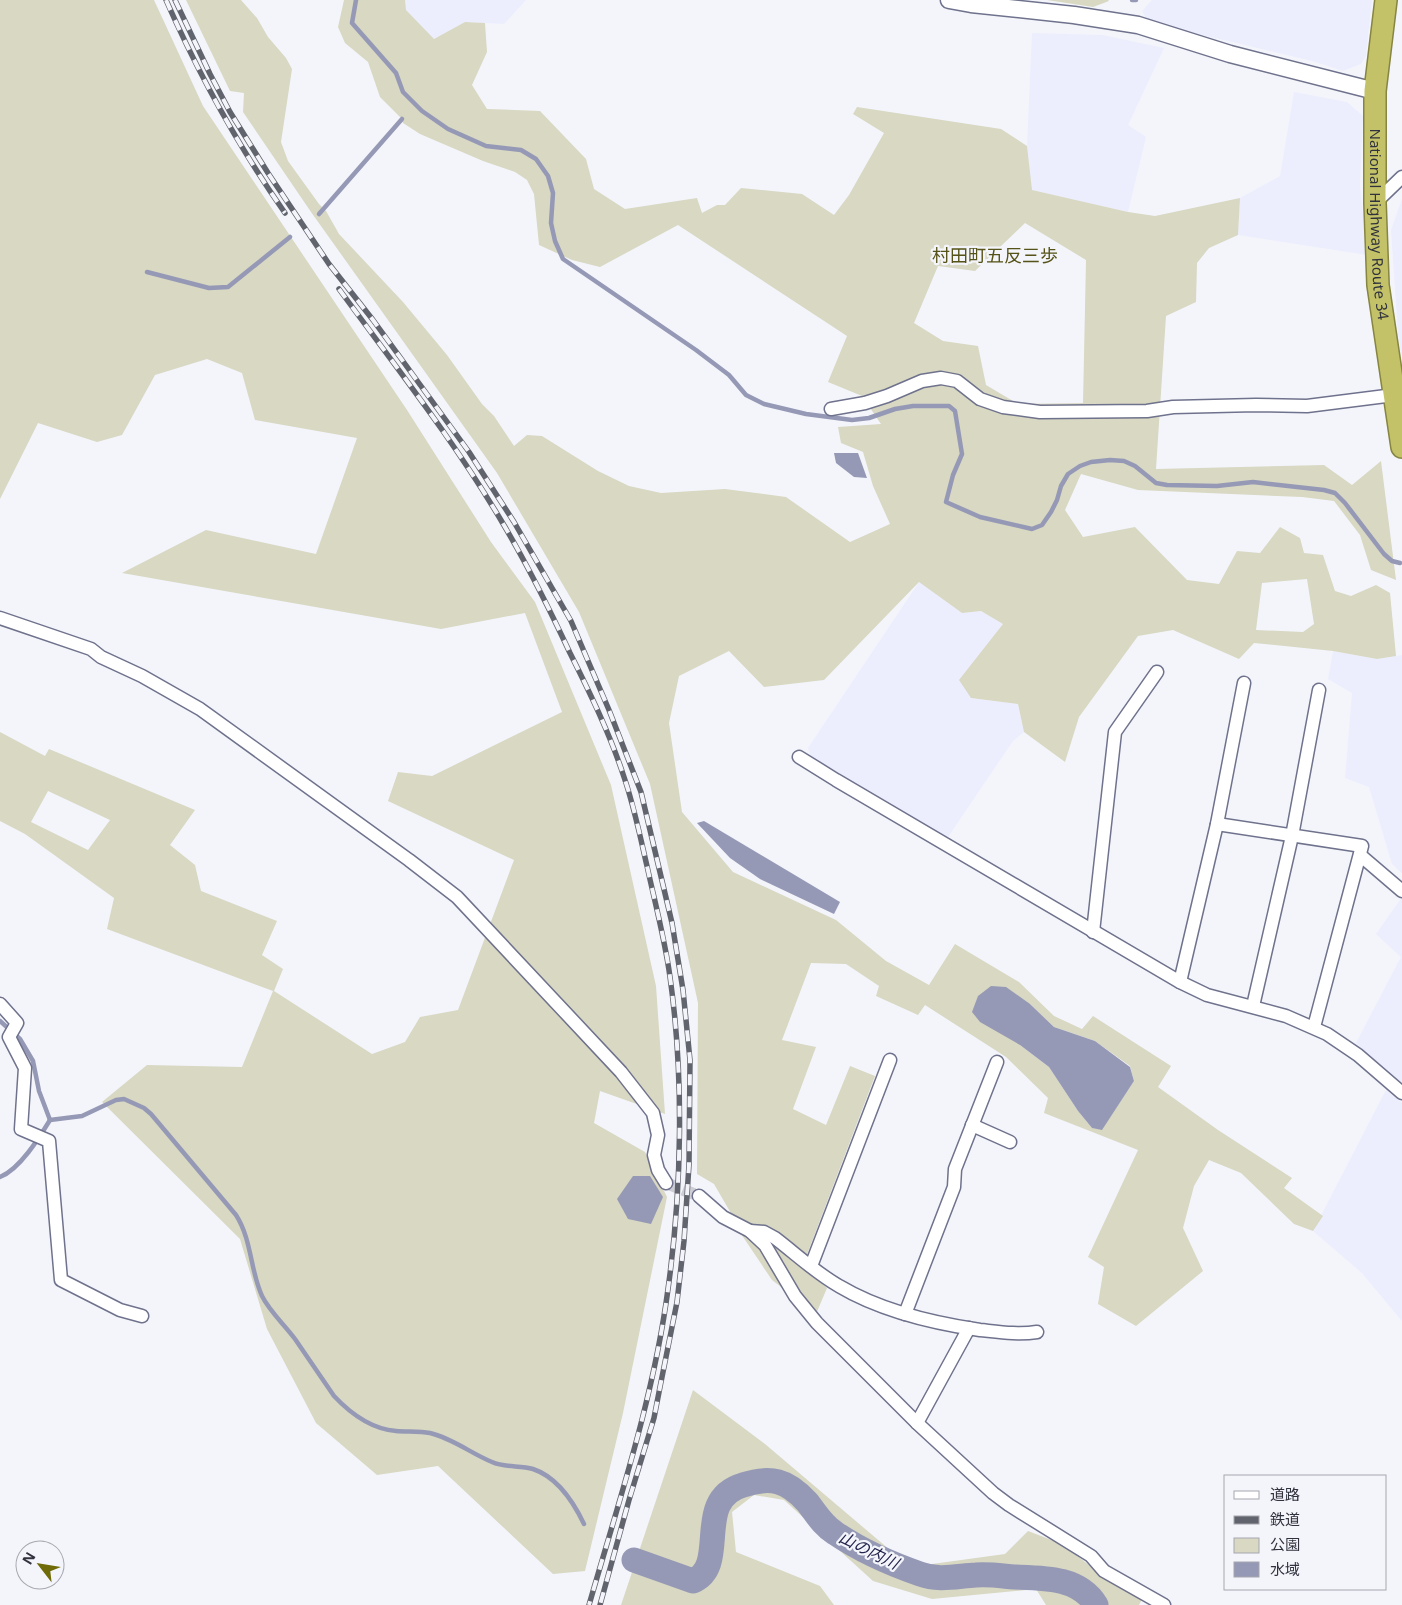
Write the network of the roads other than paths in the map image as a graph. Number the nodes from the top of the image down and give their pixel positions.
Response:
1 (949, 0) edge
2 (1386, 0) edge
3 (1375, 91) junction
4 (1402, 177) edge
5 (1375, 202) junction
6 (1394, 395) junction
7 (830, 409) dead end
8 (1402, 447) edge
9 (0, 618) edge
10 (1156, 672) dead end
11 (1244, 683) dead end
12 (1319, 690) dead end
13 (800, 757) dead end
14 (1218, 824) junction
15 (1292, 836) junction
16 (1360, 855) junction
17 (1402, 891) edge
18 (1093, 932) junction
19 (1180, 982) junction
20 (0, 1004) edge
21 (1254, 1006) junction
22 (1314, 1027) junction
23 (890, 1060) dead end
24 (997, 1062) dead end
25 (1402, 1093) edge
26 (972, 1125) junction
27 (1010, 1142) dead end
28 (666, 1182) tunnel mouth
29 (699, 1196) tunnel mouth
30 (750, 1231) junction
31 (811, 1266) junction
32 (905, 1314) junction
33 (142, 1316) dead end
34 (969, 1328) junction
35 (1037, 1332) dead end
36 (917, 1423) junction
37 (1164, 1605) edge

1 - 3 street
2 - 3 highway, National Highway Route 34
3 - 5 highway, National Highway Route 34
4 - 5 street
5 - 6 highway, National Highway Route 34
6 - 7 street
6 - 8 highway, National Highway Route 34
9 - 28 street
10 - 18 street
11 - 14 street
12 - 15 street
13 - 18 street
14 - 15 street
14 - 19 street
15 - 16 street
15 - 21 street
16 - 17 street
16 - 22 street
18 - 19 street
19 - 21 street
20 - 33 street
21 - 22 street
22 - 25 street
23 - 31 street
24 - 26 street
26 - 27 street
26 - 32 street
29 - 30 street
30 - 31 street
30 - 36 street
31 - 32 street
32 - 34 street
34 - 35 street
34 - 36 street
36 - 37 street

